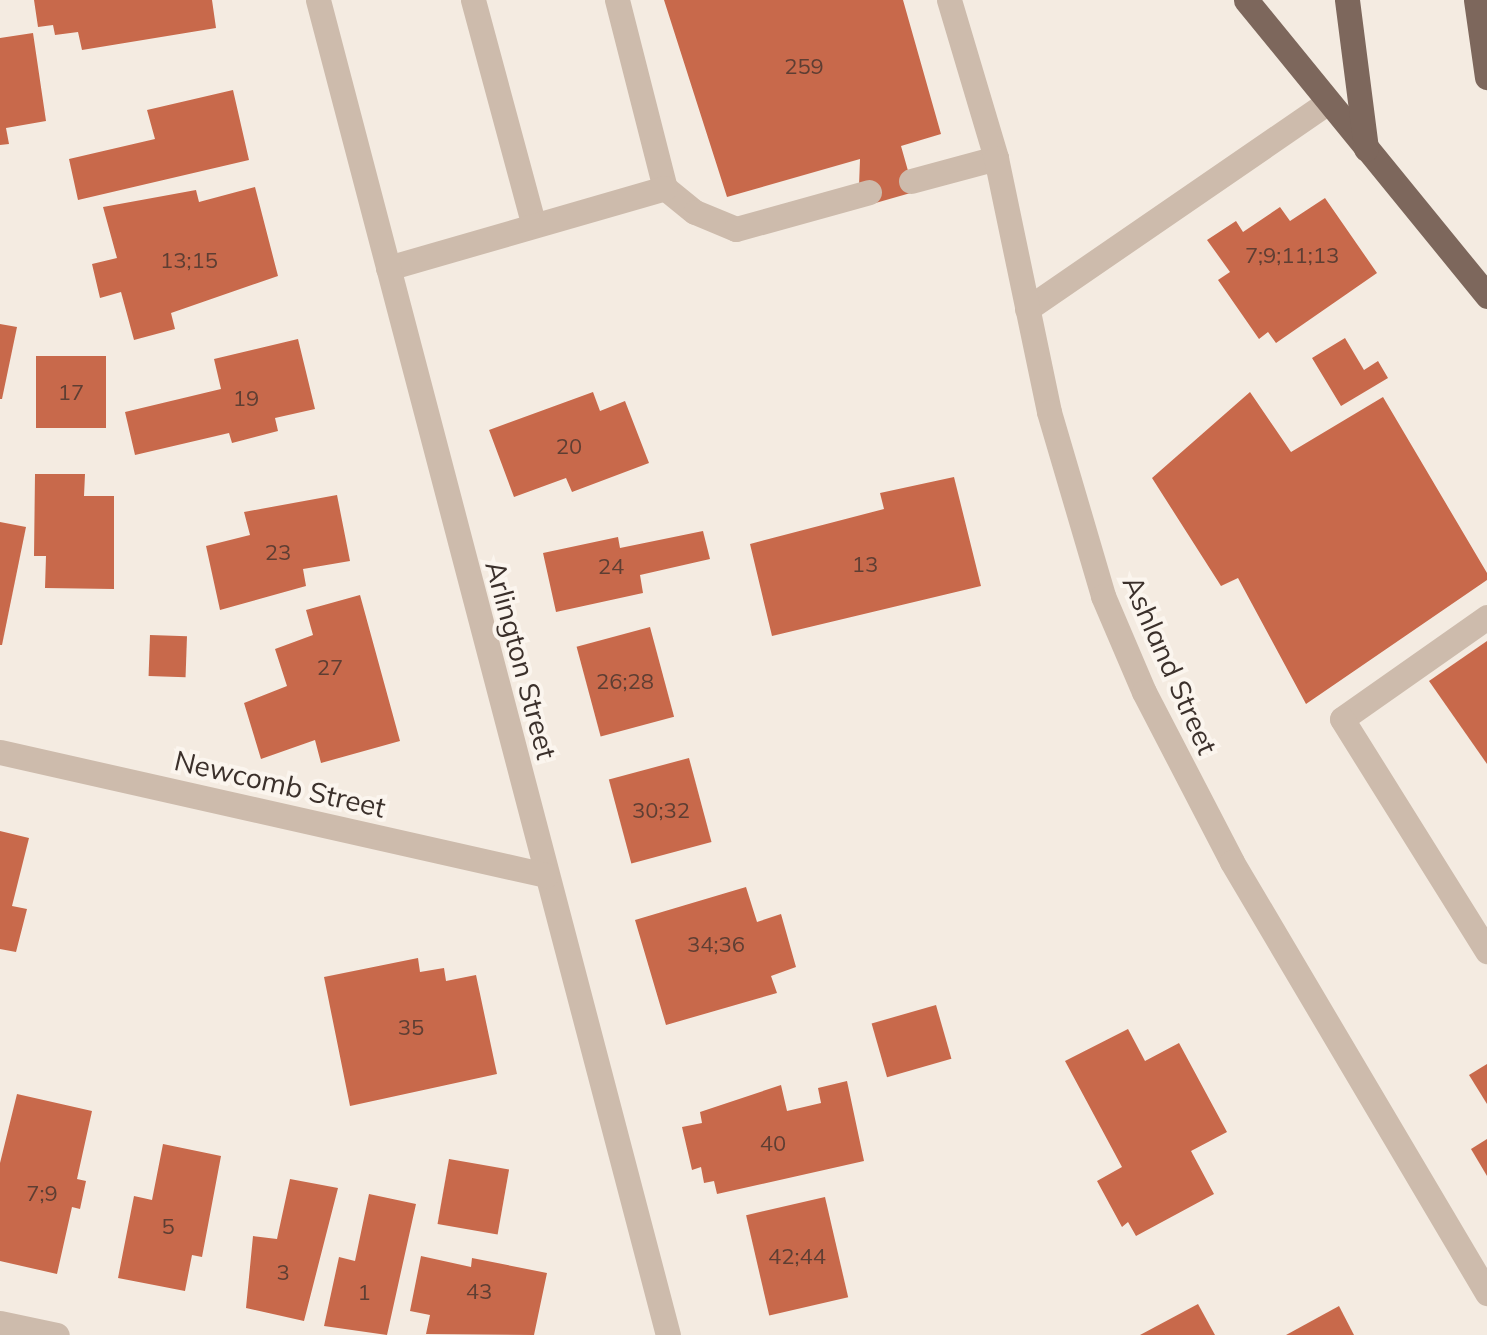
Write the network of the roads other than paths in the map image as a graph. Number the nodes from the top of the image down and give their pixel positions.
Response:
1 (318, 0) edge
2 (474, 0) edge
3 (617, 0) edge
4 (949, 0) edge
5 (1246, 0) edge
6 (1347, 0) edge
7 (1476, 0) edge
8 (1487, 77) edge
9 (1328, 102) junction
10 (1367, 151) junction
11 (996, 158) junction
12 (911, 180) dead end
13 (664, 188) junction
14 (869, 192) dead end
15 (533, 223) junction
16 (388, 268) junction
17 (1487, 296) edge
18 (1027, 309) junction
19 (1487, 617) edge
20 (0, 752) edge
21 (546, 875) junction
22 (1487, 951) edge
23 (1479, 1257) edge
24 (1487, 1293) edge
25 (0, 1323) edge
26 (56, 1335) edge
27 (668, 1335) edge

1 - 16 street, Arlington Street
2 - 15 street
3 - 13 street
4 - 11 street, Ashland Street
5 - 9 main road
6 - 10 main road
7 - 8 main road
9 - 10 main road
9 - 18 street
10 - 17 main road
11 - 12 street
11 - 18 street, Ashland Street
13 - 14 street
13 - 15 street
15 - 16 street
16 - 21 street, Arlington Street
18 - 23 street, Ashland Street
19 - 22 street
20 - 21 street, Newcomb Street
21 - 27 street, Arlington Street
23 - 24 street, Ashland Street
25 - 26 street

